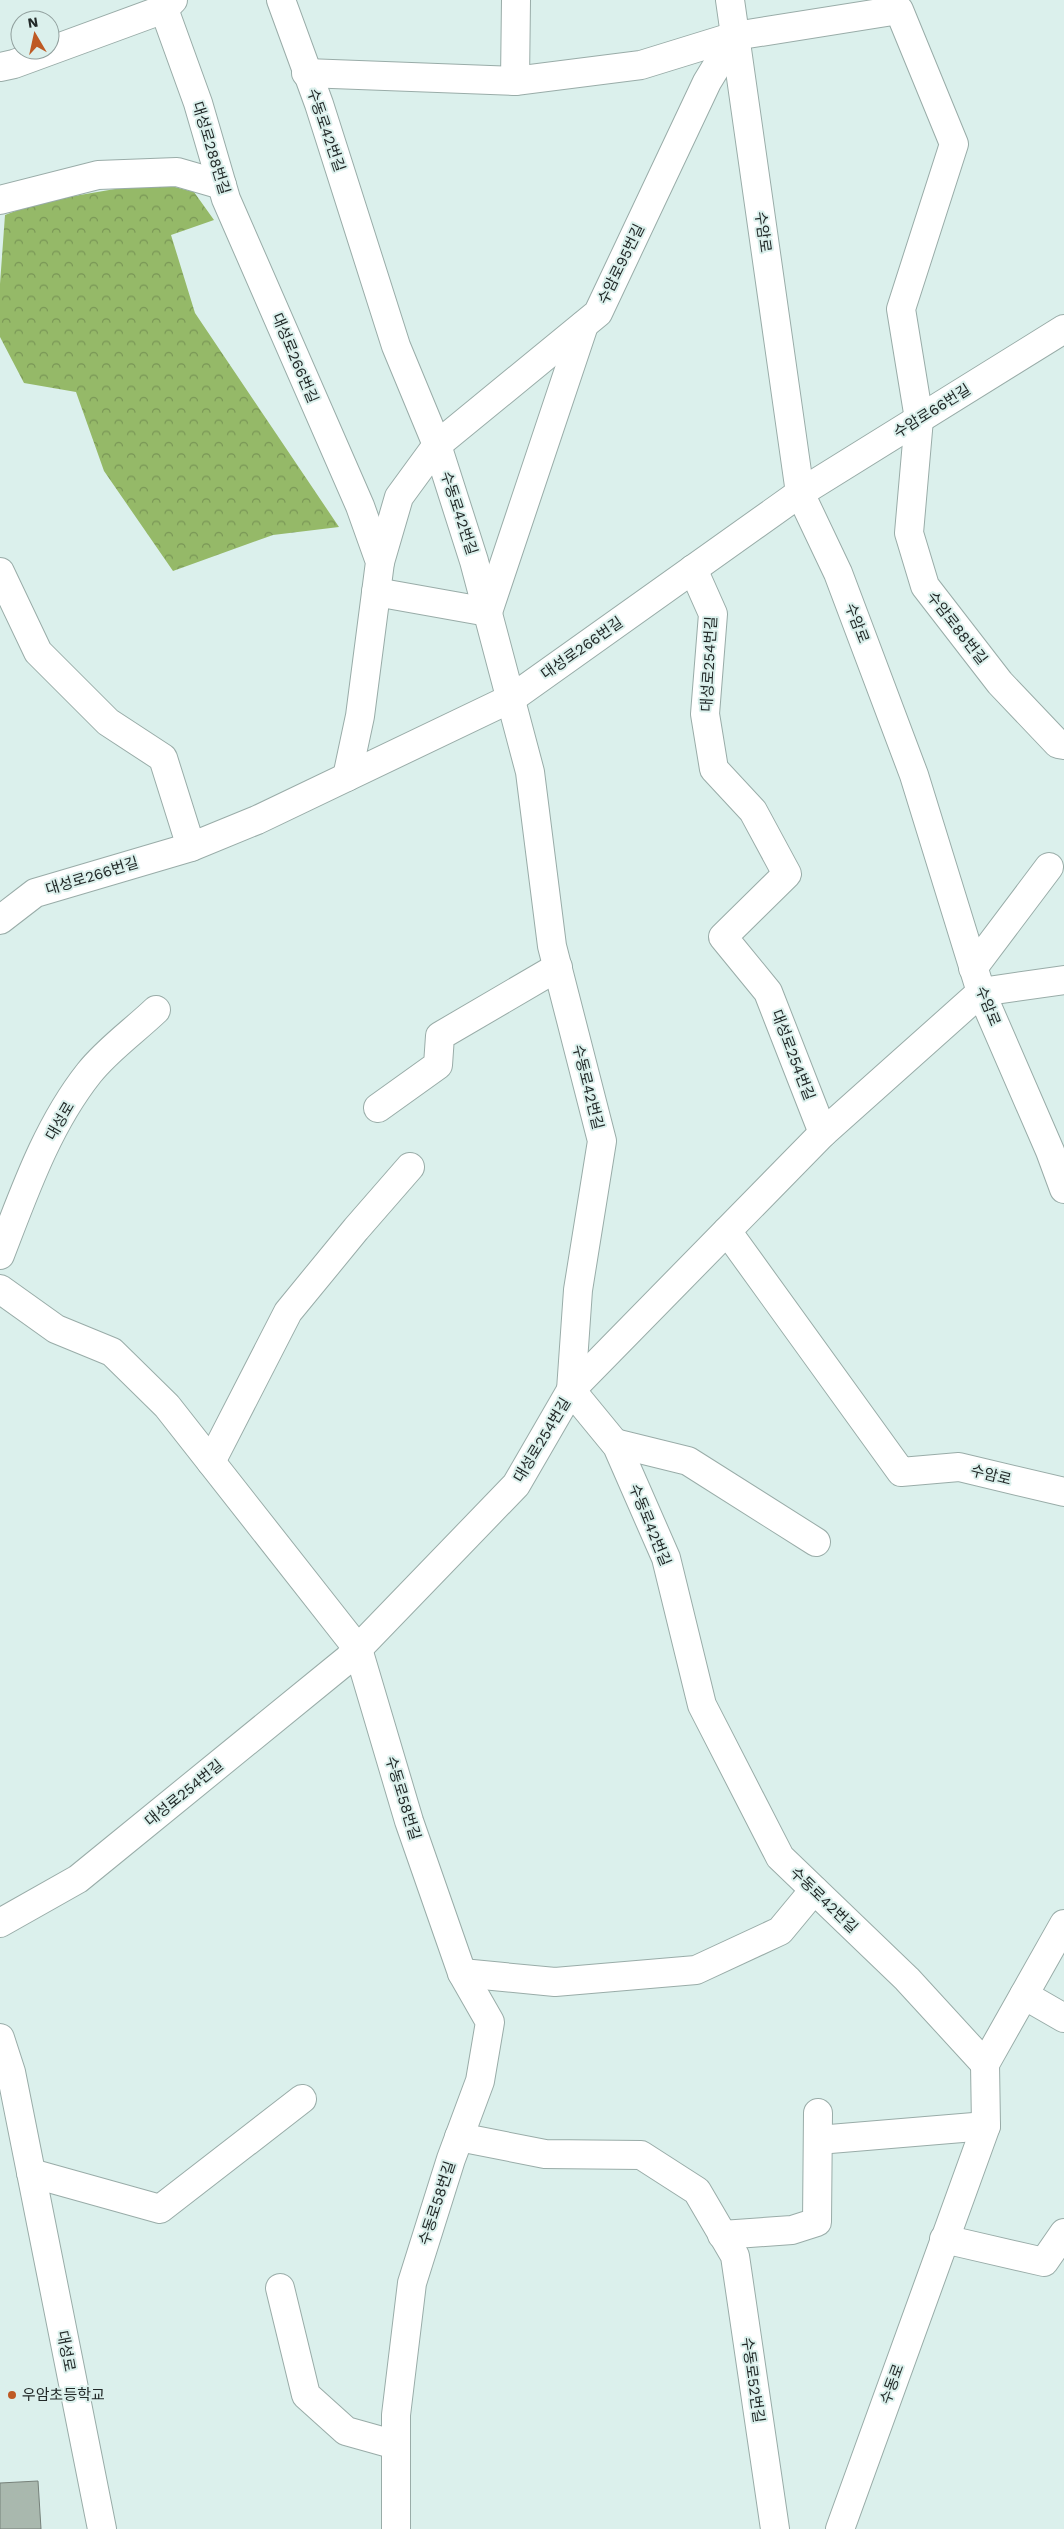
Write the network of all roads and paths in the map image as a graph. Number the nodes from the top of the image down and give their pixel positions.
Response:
1 (280, 0) edge
2 (516, 0) edge
3 (730, 0) edge
4 (169, 5) edge
5 (897, 5) edge
6 (735, 36) junction
7 (0, 66) edge
8 (306, 73) junction
9 (515, 82) junction
10 (222, 185) junction
11 (0, 200) edge
12 (264, 285) joint
13 (584, 325) junction
14 (1064, 329) edge
15 (919, 419) junction
16 (437, 445) junction
17 (800, 493) junction
18 (380, 562) junction
19 (693, 569) junction
20 (0, 572) edge
21 (376, 592) junction
22 (488, 612) junction
23 (512, 698) junction
24 (1064, 745) edge
25 (347, 777) junction
26 (191, 847) junction
27 (1049, 867) dead end
28 (0, 920) edge
29 (558, 967) junction
30 (977, 980) junction
31 (1064, 980) edge
32 (156, 1010) dead end
33 (378, 1108) dead end
34 (823, 1133) junction
35 (410, 1167) dead end
36 (1064, 1188) edge
37 (727, 1231) junction
38 (0, 1255) edge
39 (0, 1289) edge
40 (571, 1390) junction
41 (615, 1443) junction
42 (211, 1462) junction
43 (1064, 1492) edge
44 (816, 1542) dead end
45 (358, 1649) junction
46 (814, 1890) junction
47 (0, 1923) edge
48 (1064, 1924) edge
49 (462, 1973) junction
50 (1024, 1995) junction
51 (1064, 2018) edge
52 (0, 2038) edge
53 (985, 2064) junction
54 (6, 2073) edge
55 (302, 2099) dead end
56 (818, 2112) dead end
57 (986, 2126) junction
58 (460, 2137) junction
59 (818, 2140) junction
60 (31, 2173) junction
61 (1064, 2233) edge
62 (722, 2235) junction
63 (944, 2239) junction
64 (280, 2288) dead end
65 (396, 2445) junction
66 (102, 2529) edge
67 (396, 2529) edge
68 (775, 2529) edge
69 (840, 2529) edge

1 - 8 street, 수동로42번길
2 - 9 street
3 - 6 street, 수암로
4 - 7 street, 대성로288번길
4 - 10 street, 대성로288번길
5 - 6 street
5 - 15 street
6 - 9 street
6 - 13 street, 수암로95번길
6 - 17 street, 수암로
8 - 9 street, 수동로42번길
8 - 16 street, 수동로42번길
10 - 11 street
10 - 12 street, 대성로288번길
12 - 18 street, 대성로266번길
13 - 16 street
13 - 22 street, 수암로95번길
14 - 15 street, 수암로66번길
15 - 17 street, 수암로66번길
15 - 24 street, 수암로88번길
16 - 18 street
16 - 22 street, 수동로42번길
17 - 19 street, 대성로266번길
17 - 30 street, 수암로
18 - 21 street, 대성로266번길
19 - 23 street, 대성로266번길
19 - 34 street, 대성로254번길
20 - 26 street
21 - 22 street
21 - 25 street, 대성로266번길
22 - 23 street, 수동로42번길
23 - 25 street, 대성로266번길
23 - 29 street, 수동로42번길
25 - 26 street, 대성로266번길
26 - 28 street, 대성로266번길
27 - 30 street, 대성로254번길
29 - 33 street
29 - 40 street, 수동로42번길
30 - 31 street
30 - 34 street, 대성로254번길
30 - 36 street, 수암로
32 - 38 street, 대성로
34 - 37 street, 대성로254번길
35 - 42 street
37 - 40 street, 대성로254번길
37 - 43 street, 수암로
39 - 42 street
40 - 41 street, 수동로42번길
40 - 45 street, 대성로254번길
41 - 44 street
41 - 46 street, 수동로42번길
42 - 45 street
45 - 47 street, 대성로254번길
45 - 49 street, 수동로58번길
46 - 49 street
46 - 53 street, 수동로42번길
48 - 50 street
49 - 58 street, 수동로58번길
50 - 51 street
50 - 53 street
52 - 54 street, 대성로
53 - 57 street, 수동로
54 - 60 street, 대성로
55 - 60 street
56 - 59 street
57 - 59 street
57 - 63 street, 수동로
58 - 62 street, 수동로52번길
58 - 65 street, 수동로58번길
59 - 62 street
60 - 66 street, 대성로
61 - 63 street
62 - 68 street, 수동로52번길
63 - 69 street, 수동로
64 - 65 street
65 - 67 street, 수동로58번길

